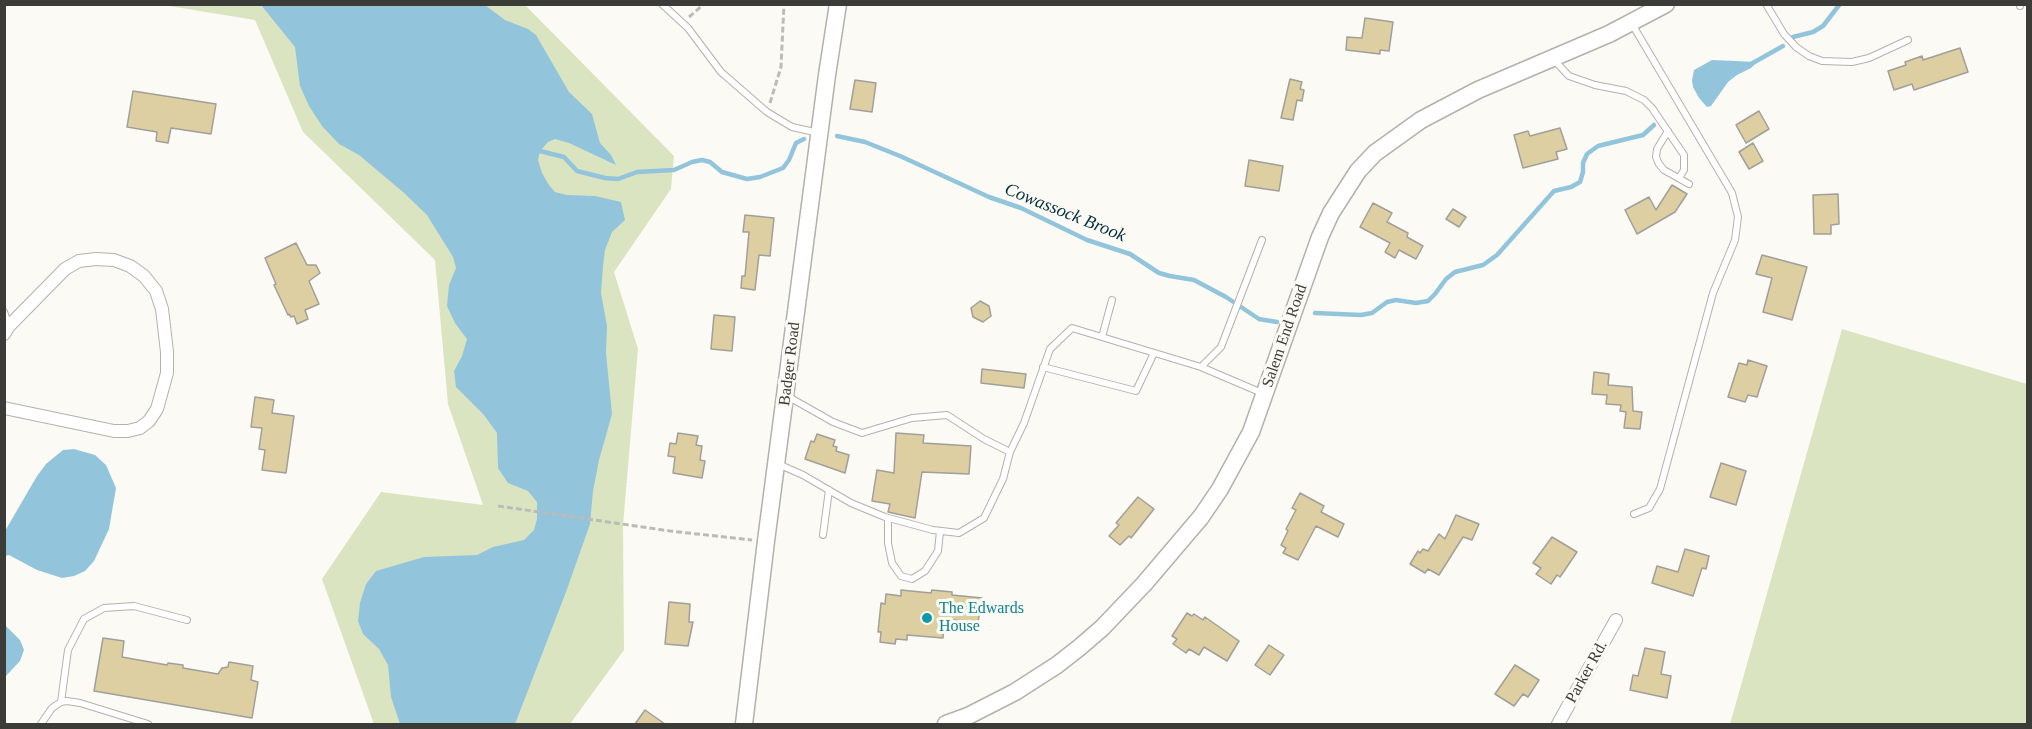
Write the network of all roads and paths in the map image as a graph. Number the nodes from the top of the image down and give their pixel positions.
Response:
1 (662, 4) edge
2 (704, 4) edge
3 (784, 4) edge
4 (838, 4) edge
5 (1666, 4) edge
6 (1766, 4) edge
7 (683, 22) junction
8 (1632, 23) junction
9 (1908, 40) dead end
10 (1551, 57) junction
11 (767, 112) junction
12 (1668, 131) junction
13 (820, 133) junction
14 (1679, 178) junction
15 (1689, 184) dead end
16 (1262, 240) dead end
17 (1112, 300) dead end
18 (4, 312) edge
19 (7, 330) edge
20 (1102, 337) junction
21 (1154, 353) junction
22 (1043, 367) junction
23 (1201, 367) junction
24 (1266, 394) junction
25 (786, 396) junction
26 (4, 408) edge
27 (1010, 452) junction
28 (777, 464) junction
29 (829, 490) junction
30 (498, 506) dead end
31 (1634, 514) dead end
32 (888, 518) junction
33 (940, 531) junction
34 (822, 535) dead end
35 (766, 541) junction
36 (187, 620) dead end
37 (1616, 620) dead end
38 (61, 702) junction
39 (41, 724) edge
40 (148, 724) edge
41 (744, 724) edge
42 (946, 724) edge
43 (1558, 724) edge

1 - 7 lane
2 - 7 path
3 - 11 path
4 - 13 street, Badger Road
5 - 8 street, Salem End Road
6 - 9 lane
7 - 11 lane
8 - 10 street, Salem End Road
8 - 31 lane
10 - 12 lane
10 - 24 street, Salem End Road
11 - 13 lane
12 - 14 lane
12 - 14 lane
13 - 25 street, Badger Road
14 - 15 lane
16 - 23 lane
17 - 20 lane
18 - 19 lane
19 - 26 street
20 - 21 lane
20 - 22 lane
21 - 22 lane
21 - 23 lane
22 - 27 lane
23 - 24 lane
24 - 42 street, Salem End Road
25 - 27 lane
25 - 28 street, Badger Road
27 - 33 lane
28 - 29 lane
28 - 35 street, Badger Road
29 - 32 lane
29 - 34 lane
30 - 35 path
32 - 33 lane
32 - 33 lane
35 - 41 street, Badger Road
36 - 38 lane
37 - 43 street, Parker Rd.
38 - 39 lane
38 - 40 lane

